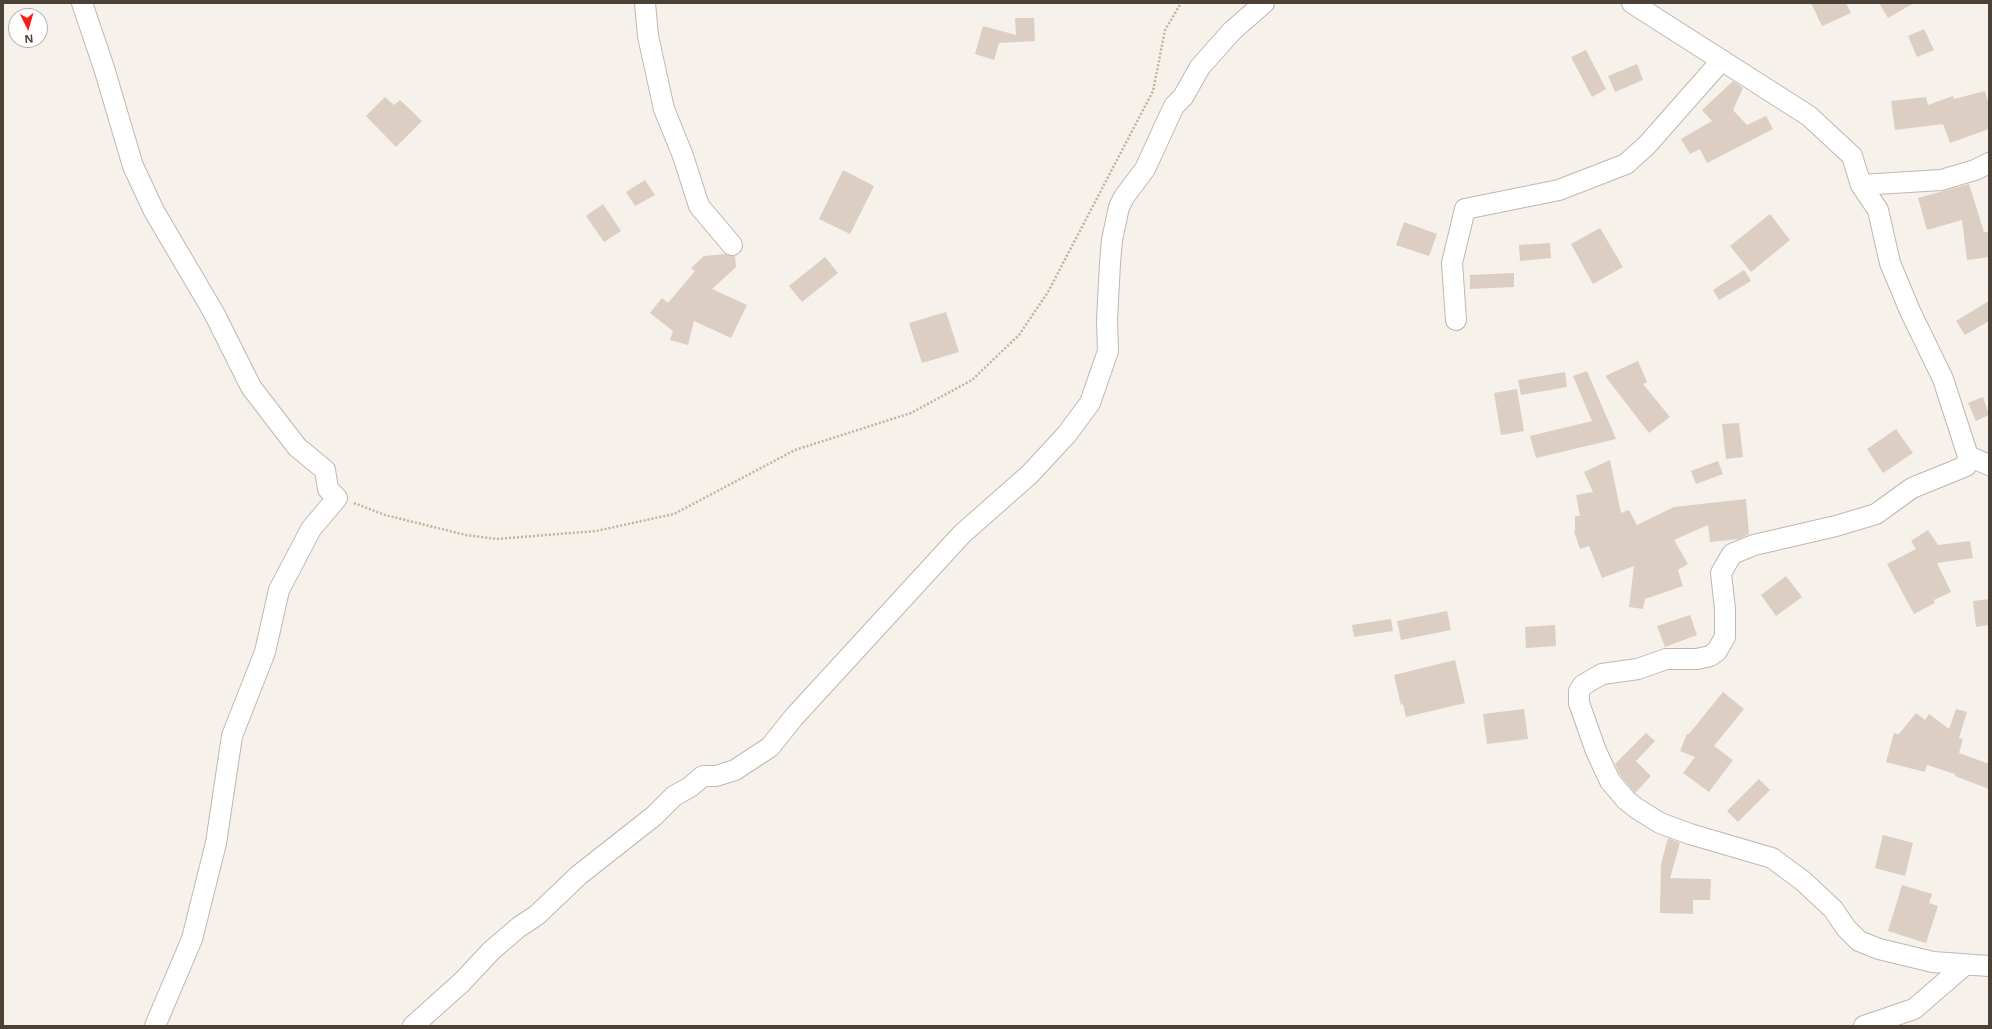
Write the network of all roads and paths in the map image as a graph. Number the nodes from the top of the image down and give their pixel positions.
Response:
1 (82, 3) edge
2 (645, 3) edge
3 (1181, 3) edge
4 (1264, 3) edge
5 (1632, 3) edge
6 (1722, 60) junction
7 (1989, 164) edge
8 (1861, 185) junction
9 (732, 245) dead end
10 (1456, 320) dead end
11 (1968, 456) junction
12 (1989, 465) edge
13 (328, 489) junction
14 (1965, 964) junction
15 (1989, 966) edge
16 (155, 1026) edge
17 (413, 1026) edge
18 (1864, 1026) edge

1 - 13 street
2 - 9 street
3 - 13 path
4 - 17 street
5 - 6 street
6 - 8 street
6 - 10 street
7 - 8 street
8 - 11 street
11 - 12 street
11 - 14 street
13 - 16 street
14 - 15 street
14 - 18 street

